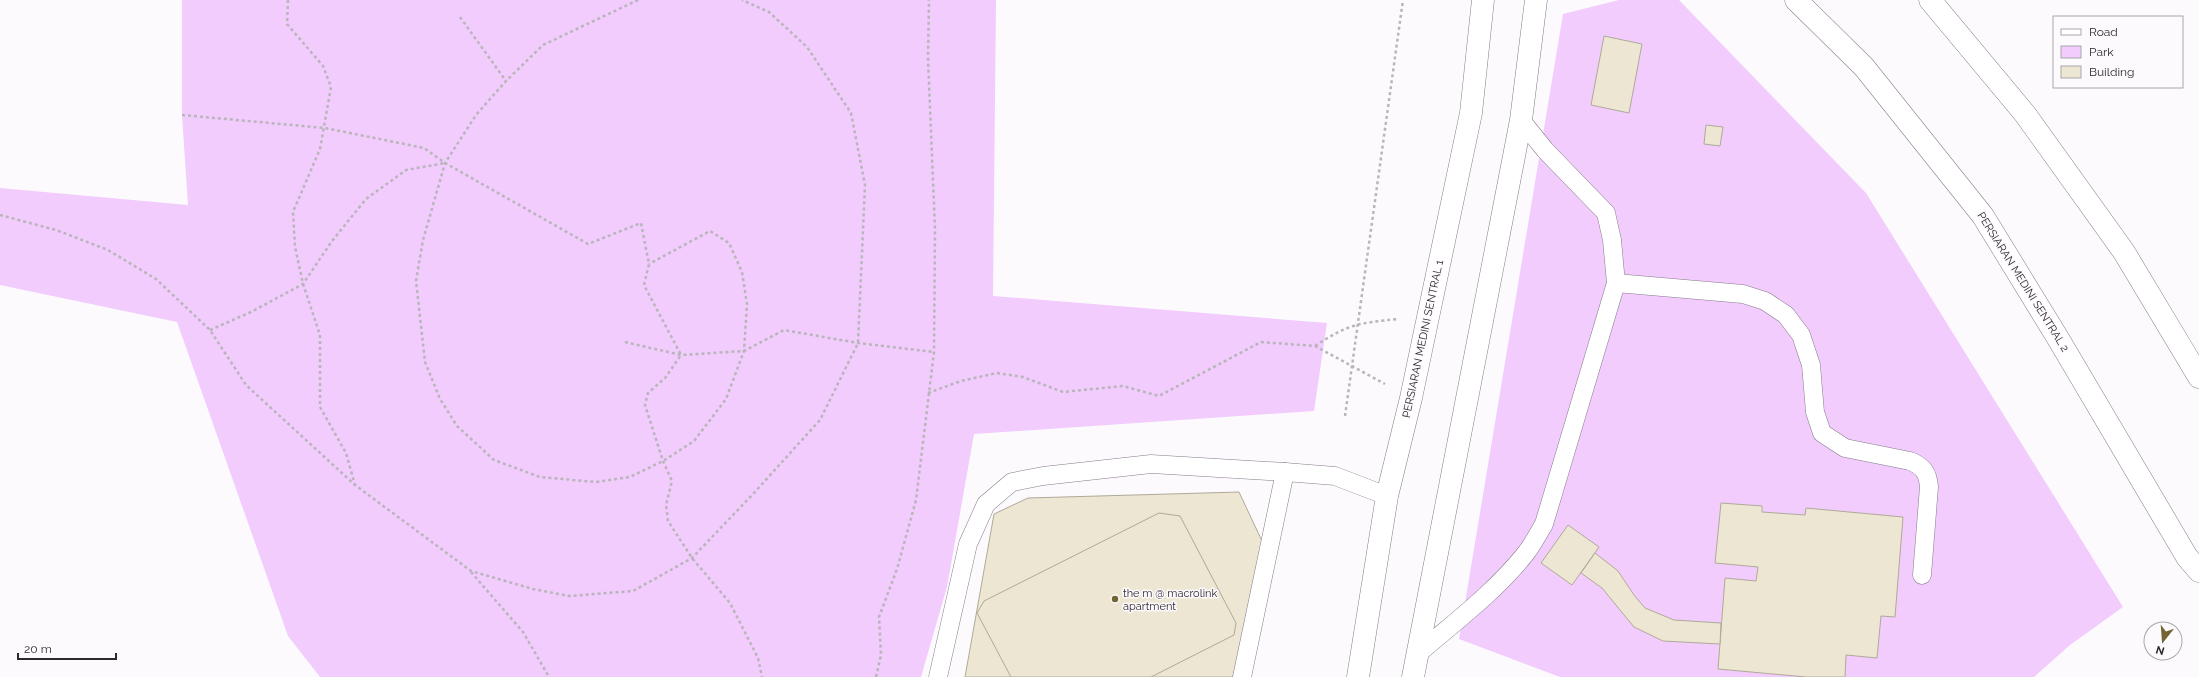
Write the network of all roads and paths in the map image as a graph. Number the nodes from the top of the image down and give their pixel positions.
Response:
1 (288, 0) edge
2 (638, 0) edge
3 (742, 0) edge
4 (929, 0) edge
5 (1403, 0) edge
6 (1483, 0) edge
7 (1536, 0) edge
8 (1796, 0) edge
9 (1930, 0) edge
10 (460, 17) dead end
11 (506, 81) junction
12 (182, 115) dead end
13 (1521, 120) junction
14 (325, 128) junction
15 (445, 163) junction
16 (0, 215) edge
17 (649, 264) junction
18 (1616, 283) junction
19 (303, 284) junction
20 (1427, 317) junction
21 (1358, 323) junction
22 (210, 330) junction
23 (625, 342) dead end
24 (858, 343) junction
25 (1315, 346) junction
26 (744, 351) junction
27 (934, 352) junction
28 (681, 355) junction
29 (1353, 367) junction
30 (2199, 377) edge
31 (928, 393) junction
32 (1411, 398) junction
33 (1345, 416) dead end
34 (663, 461) junction
35 (1285, 472) junction
36 (355, 485) junction
37 (1387, 496) junction
38 (692, 558) junction
39 (471, 571) junction
40 (2199, 571) edge
41 (1922, 575) dead end
42 (1420, 652) junction
43 (549, 677) edge
44 (762, 677) edge
45 (876, 677) edge
46 (938, 677) edge
47 (1242, 677) edge
48 (1358, 677) edge
49 (1413, 677) edge

1 - 14 path
2 - 11 path
3 - 24 path
4 - 27 path
5 - 21 path
6 - 20 street, PERSIARAN MEDINI SENTRAL 1
7 - 13 street
8 - 40 street, PERSIARAN MEDINI SENTRAL 2
9 - 30 street
10 - 11 path
11 - 15 path
12 - 14 path
13 - 18 lane
13 - 42 street
14 - 15 path
14 - 19 path
15 - 17 path
15 - 19 path
15 - 34 path
16 - 22 path
17 - 26 path
17 - 28 path
18 - 41 lane
18 - 42 lane
19 - 22 path
19 - 36 path
20 - 21 path
20 - 32 street, PERSIARAN MEDINI SENTRAL 1
21 - 25 path
21 - 29 path
22 - 36 path
23 - 28 path
24 - 26 path
24 - 27 path
24 - 38 path
25 - 29 path
25 - 31 path
26 - 28 path
26 - 34 path
27 - 31 path
28 - 34 path
29 - 32 path
29 - 33 path
31 - 45 path
32 - 37 street, PERSIARAN MEDINI SENTRAL 1
34 - 38 path
35 - 37 lane
35 - 46 lane
35 - 47 lane
36 - 39 path
37 - 48 street, PERSIARAN MEDINI SENTRAL 1
38 - 39 path
38 - 44 path
39 - 43 path
42 - 49 street

